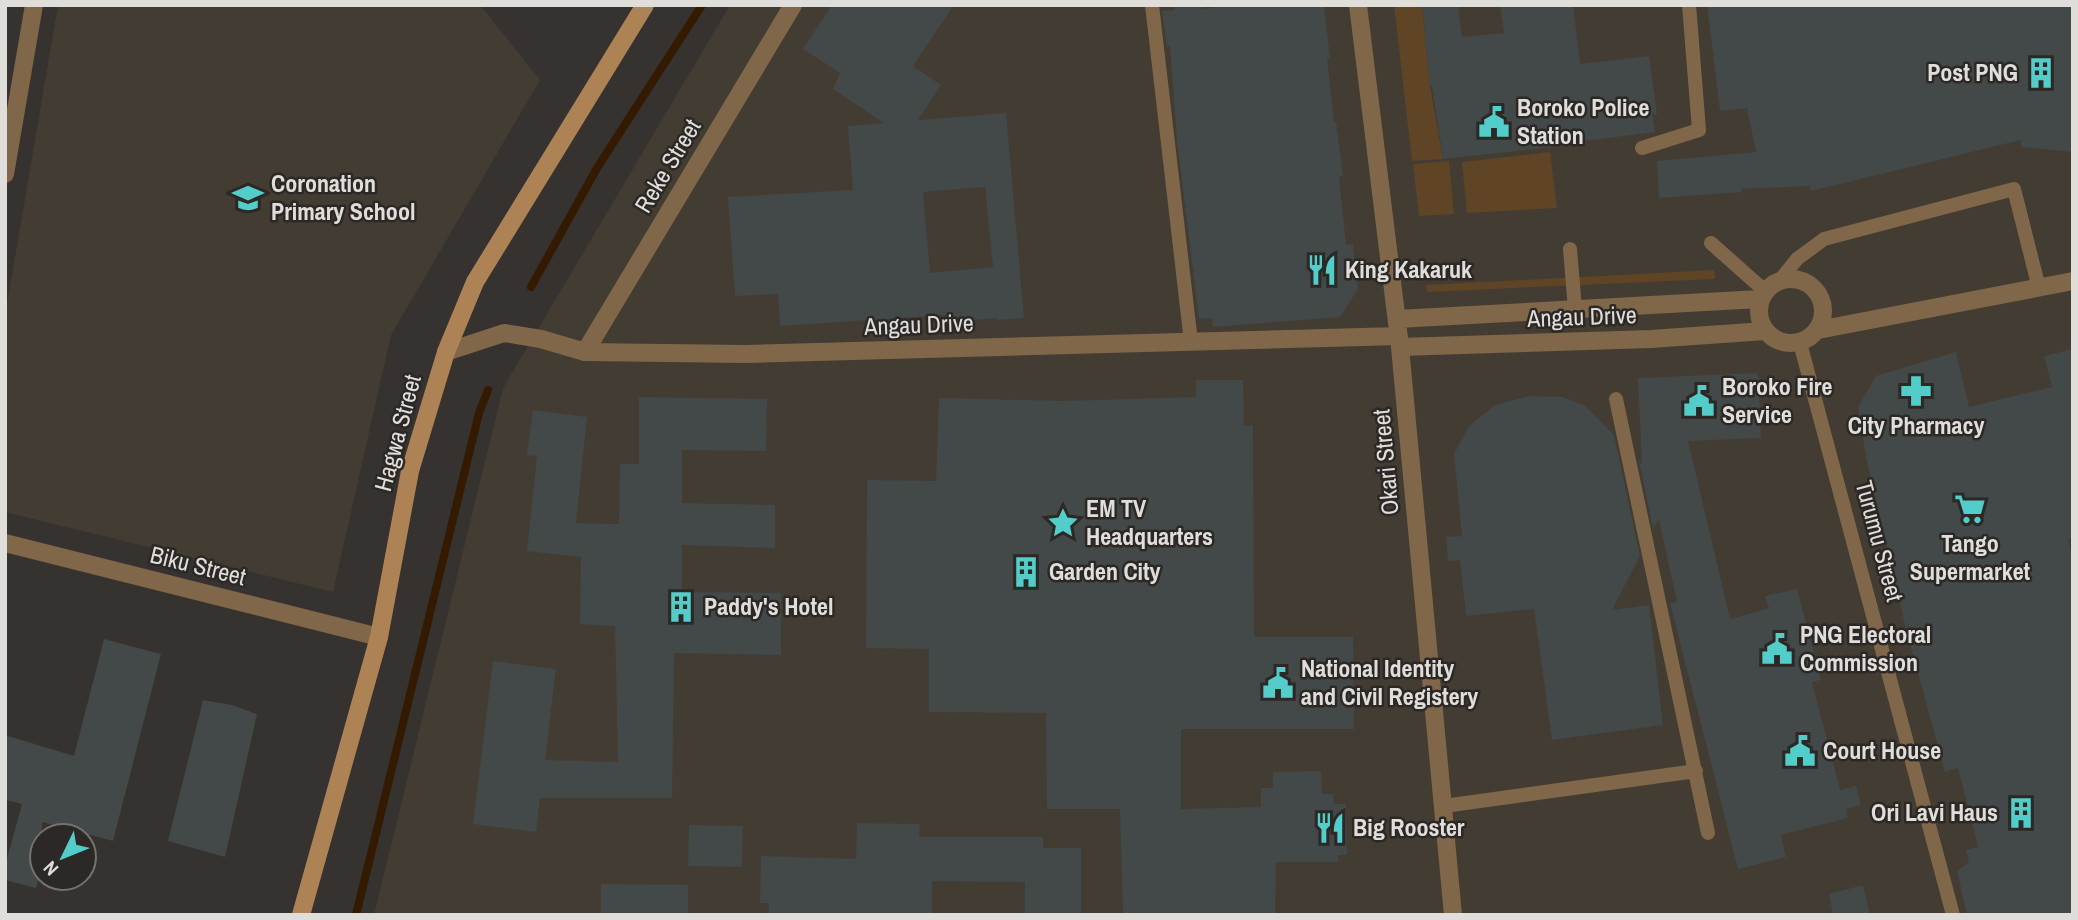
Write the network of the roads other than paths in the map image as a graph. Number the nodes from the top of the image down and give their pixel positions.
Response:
1 (34, 5) edge
2 (646, 5) edge
3 (793, 5) edge
4 (1152, 5) edge
5 (1358, 5) edge
6 (1689, 5) edge
7 (1642, 148) dead end
8 (5, 174) edge
9 (1711, 243) dead end
10 (1570, 249) dead end
11 (1781, 279) junction
12 (2073, 281) edge
13 (2039, 288) junction
14 (1762, 295) junction
15 (1575, 309) junction
16 (1818, 330) junction
17 (1765, 331) junction
18 (1398, 334) junction
19 (1191, 342) junction
20 (1800, 343) junction
21 (446, 352) junction
22 (585, 352) junction
23 (1616, 399) dead end
24 (5, 542) edge
25 (379, 638) junction
26 (1696, 771) junction
27 (1444, 806) junction
28 (1708, 833) dead end
29 (301, 915) edge
30 (1453, 915) edge
31 (1953, 915) edge

1 - 8 street
2 - 21 street, Hagwa Street
3 - 22 street, Reke Street
4 - 19 lane
5 - 18 street, Okari Street
6 - 7 lane
9 - 14 lane
10 - 15 lane
11 - 13 lane
11 - 14 lane
11 - 16 street
12 - 13 street
13 - 16 street
14 - 15 street
14 - 17 street
15 - 18 street
16 - 20 street
17 - 18 street, Angau Drive
17 - 20 street
18 - 19 street, Angau Drive
18 - 27 street, Okari Street
19 - 22 street, Angau Drive
20 - 31 lane, Turumu Street
21 - 22 street, Angau Drive
21 - 25 street, Hagwa Street
23 - 26 lane
24 - 25 street, Biku Street
25 - 29 street, Hagwa Street
26 - 27 lane
26 - 28 lane
27 - 30 street, Okari Street

